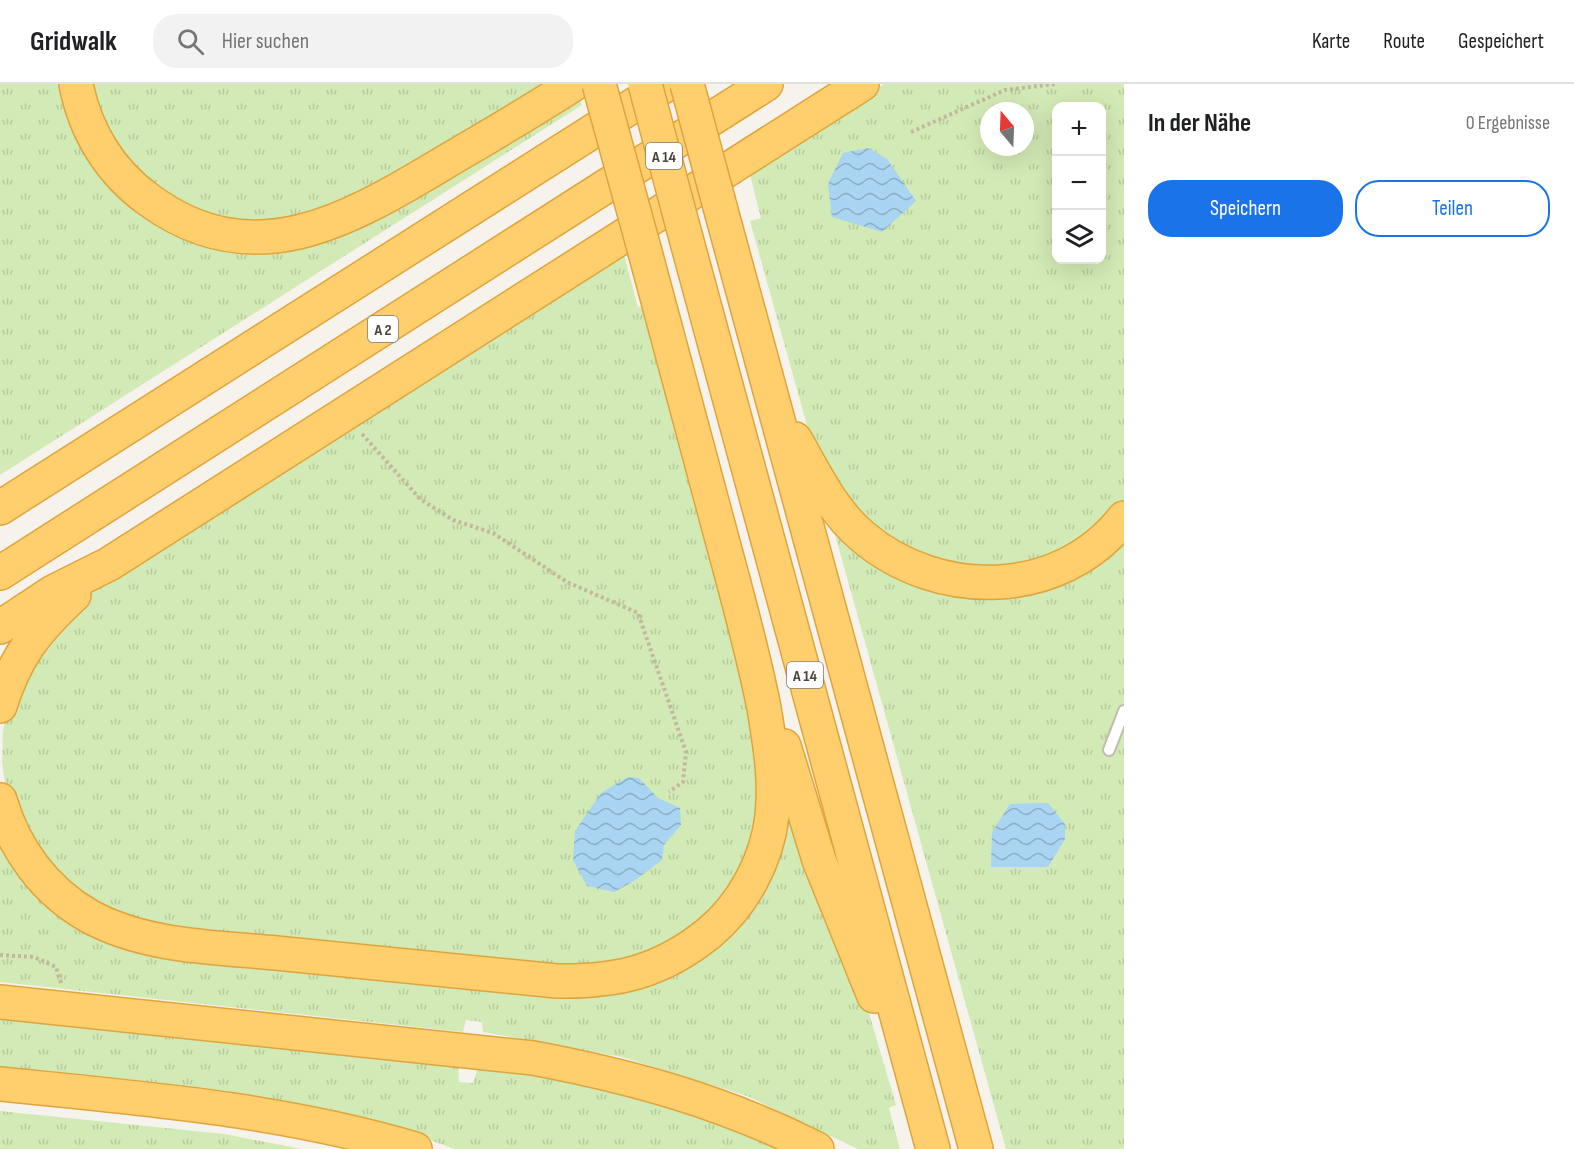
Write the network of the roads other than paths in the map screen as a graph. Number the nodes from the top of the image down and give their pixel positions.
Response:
1 (76, 84) edge
2 (574, 84) edge
3 (599, 84) edge
4 (645, 84) edge
5 (667, 84) edge
6 (687, 84) edge
7 (766, 84) edge
8 (862, 84) edge
9 (773, 402) junction
10 (0, 508) edge
11 (1124, 518) edge
12 (109, 564) junction
13 (0, 573) edge
14 (0, 627) edge
15 (755, 664) junction
16 (0, 706) edge
17 (1124, 711) edge
18 (1109, 750) dead end
19 (0, 800) edge
20 (0, 1002) edge
21 (0, 1084) edge
22 (930, 1136) edge
23 (415, 1149) edge
24 (817, 1149) edge
25 (976, 1149) edge

1 - 2 highway
3 - 15 highway, bridge
4 - 22 highway, A 14, bridge
5 - 10 highway
6 - 9 highway, A 14, bridge
7 - 13 highway, A 2
8 - 12 highway
9 - 11 highway
9 - 25 highway, A 14
12 - 14 highway
12 - 16 highway
15 - 19 highway
15 - 22 highway
17 - 18 lane
20 - 24 highway
21 - 23 highway

